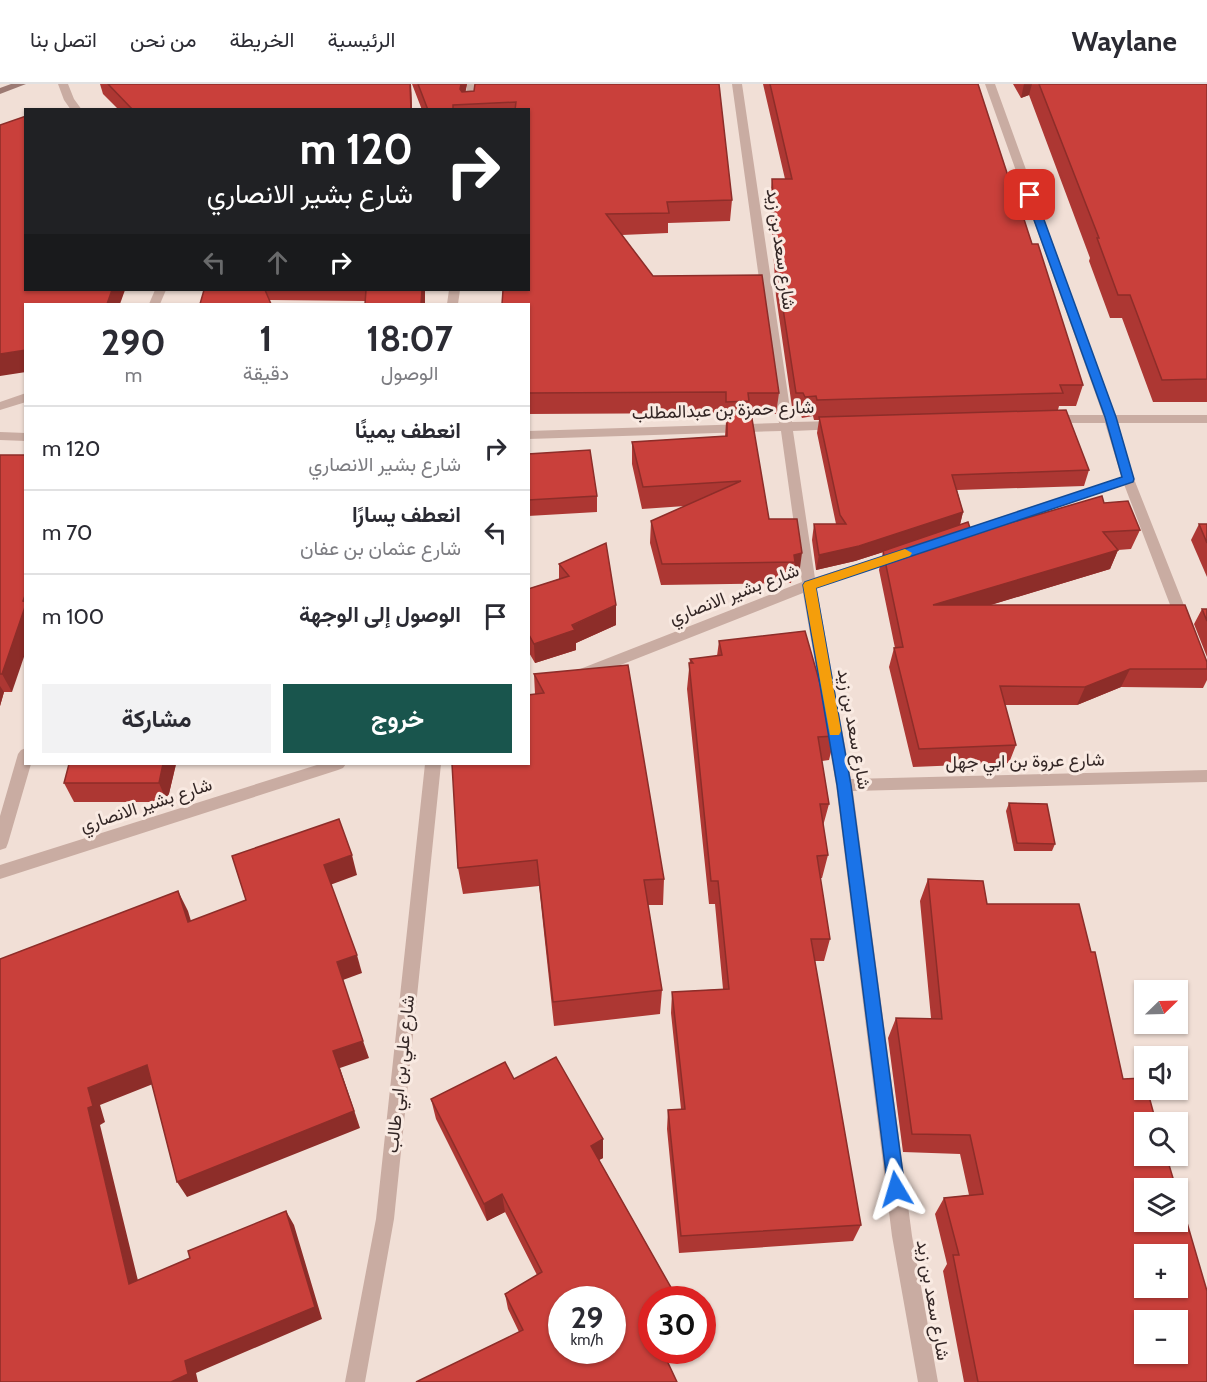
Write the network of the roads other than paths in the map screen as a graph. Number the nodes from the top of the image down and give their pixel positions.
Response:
1 (21, 84) edge
2 (63, 84) edge
3 (472, 84) edge
4 (737, 84) edge
5 (990, 84) edge
6 (0, 91) edge
7 (75, 108) edge
8 (469, 108) edge
9 (24, 399) edge
10 (0, 406) edge
11 (1110, 417) junction
12 (1207, 419) edge
13 (1039, 420) edge
14 (847, 425) edge
15 (787, 426) junction
16 (530, 435) edge
17 (0, 436) edge
18 (24, 437) edge
19 (1128, 479) junction
20 (941, 541) edge
21 (908, 552) edge
22 (809, 585) junction
23 (1190, 640) edge
24 (571, 679) edge
25 (24, 761) edge
26 (335, 765) edge
27 (433, 765) edge
28 (1207, 776) edge
29 (844, 785) junction
30 (0, 843) edge
31 (0, 872) edge
32 (355, 1382) edge
33 (928, 1382) edge

1 - 6 street
2 - 7 street
3 - 8 street
4 - 15 street, شارع سعد بن زيد
5 - 11 street
9 - 10 street
11 - 12 street
11 - 13 street
11 - 19 street
14 - 15 street, شارع حمزة بن عبدالمطلب
15 - 16 street, شارع حمزة بن عبدالمطلب
15 - 22 street, شارع سعد بن زيد
17 - 18 street
19 - 20 street
19 - 23 street
21 - 22 street, شارع بشير الانصاري
22 - 24 street, شارع بشير الانصاري
22 - 29 street, شارع سعد بن زيد
25 - 30 street
26 - 31 street, شارع بشير الانصاري
27 - 32 street, شارع علي بن ابي طالب
28 - 29 street, شارع عروة بن ابي جهل
29 - 33 street, شارع سعد بن زيد

